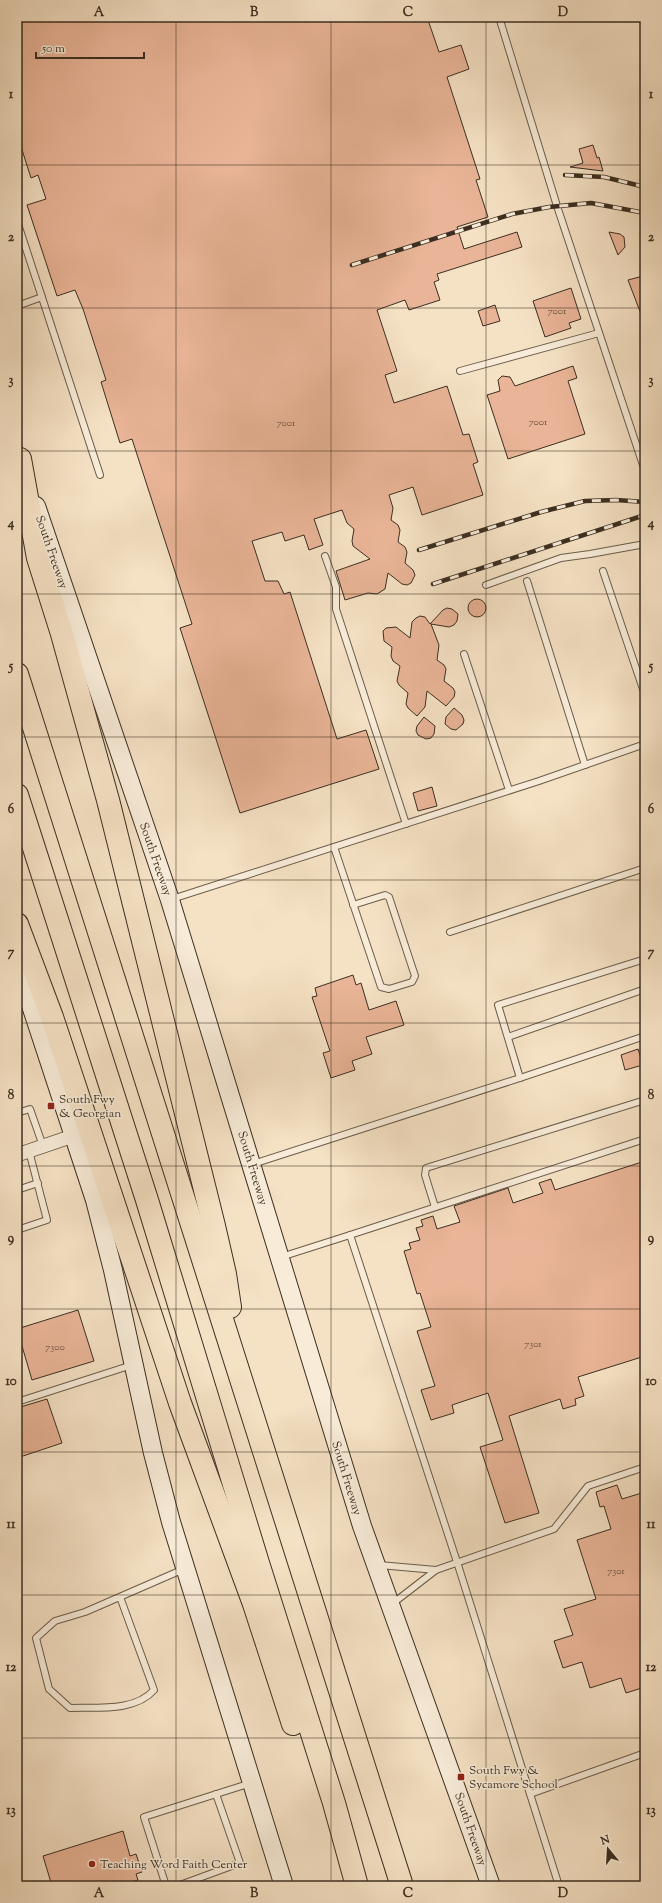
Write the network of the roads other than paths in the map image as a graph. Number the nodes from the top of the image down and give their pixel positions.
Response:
1 (499, 17) edge
2 (17, 221) edge
3 (42, 297) junction
4 (17, 306) edge
5 (599, 333) junction
6 (460, 371) dead end
7 (19, 454) edge
8 (645, 471) edge
9 (100, 475) dead end
10 (645, 544) edge
11 (325, 556) dead end
12 (603, 571) dead end
13 (527, 581) dead end
14 (486, 585) dead end
15 (464, 654) dead end
16 (17, 674) edge
17 (645, 695) edge
18 (645, 744) edge
19 (584, 765) junction
20 (509, 790) junction
21 (17, 795) edge
22 (406, 824) junction
23 (334, 847) junction
24 (645, 868) edge
25 (170, 900) junction
26 (353, 905) junction
27 (17, 924) edge
28 (450, 932) dead end
29 (645, 959) edge
30 (17, 963) edge
31 (645, 989) edge
32 (645, 1036) edge
33 (508, 1037) junction
34 (520, 1078) junction
35 (643, 1101) edge
36 (645, 1110) edge
37 (17, 1113) edge
38 (73, 1136) junction
39 (645, 1139) edge
40 (43, 1146) junction
41 (23, 1153) edge
42 (252, 1164) junction
43 (38, 1183) junction
44 (17, 1190) edge
45 (434, 1207) junction
46 (17, 1230) edge
47 (350, 1235) junction
48 (280, 1257) junction
49 (134, 1365) junction
50 (241, 1378) junction
51 (17, 1402) edge
52 (645, 1467) edge
53 (457, 1562) junction
54 (376, 1565) junction
55 (186, 1569) junction
56 (436, 1570) junction
57 (120, 1597) junction
58 (391, 1605) junction
59 (645, 1754) edge
60 (252, 1783) junction
61 (216, 1794) junction
62 (530, 1794) junction
63 (334, 1803) junction
64 (166, 1886) edge
65 (177, 1886) edge
66 (284, 1886) edge
67 (357, 1886) edge
68 (402, 1886) edge
69 (491, 1886) edge
70 (560, 1886) edge

1 - 5 lane
2 - 3 lane
3 - 4 lane
3 - 9 lane
5 - 6 lane
5 - 8 lane
7 - 25 main road, South Freeway
7 - 50 highway
10 - 14 lane
11 - 22 lane
12 - 17 lane
13 - 19 lane
15 - 20 lane
16 - 50 highway
18 - 19 lane
19 - 20 lane
20 - 22 lane
21 - 63 highway
22 - 23 lane
23 - 25 lane
23 - 26 lane
24 - 28 lane
25 - 42 main road, South Freeway
26 - 26 lane
27 - 63 highway
29 - 33 lane
30 - 38 main road
31 - 33 lane
32 - 34 lane
33 - 34 lane
34 - 42 lane
35 - 36 lane
35 - 45 lane
37 - 40 lane
38 - 40 street
38 - 49 main road
39 - 45 lane
40 - 41 street
41 - 43 lane
42 - 48 main road, South Freeway
43 - 44 lane
43 - 46 lane
45 - 47 lane
47 - 48 lane
47 - 53 lane
48 - 54 main road, South Freeway
49 - 51 lane
49 - 55 main road
50 - 68 highway
52 - 53 lane
53 - 56 lane
53 - 62 lane
54 - 56 lane
54 - 58 main road, South Freeway
55 - 57 lane
55 - 60 main road
56 - 58 lane
57 - 57 lane
58 - 69 main road, South Freeway
59 - 62 lane
60 - 61 lane
60 - 66 main road
61 - 64 lane
61 - 65 lane
62 - 70 lane
63 - 67 highway

